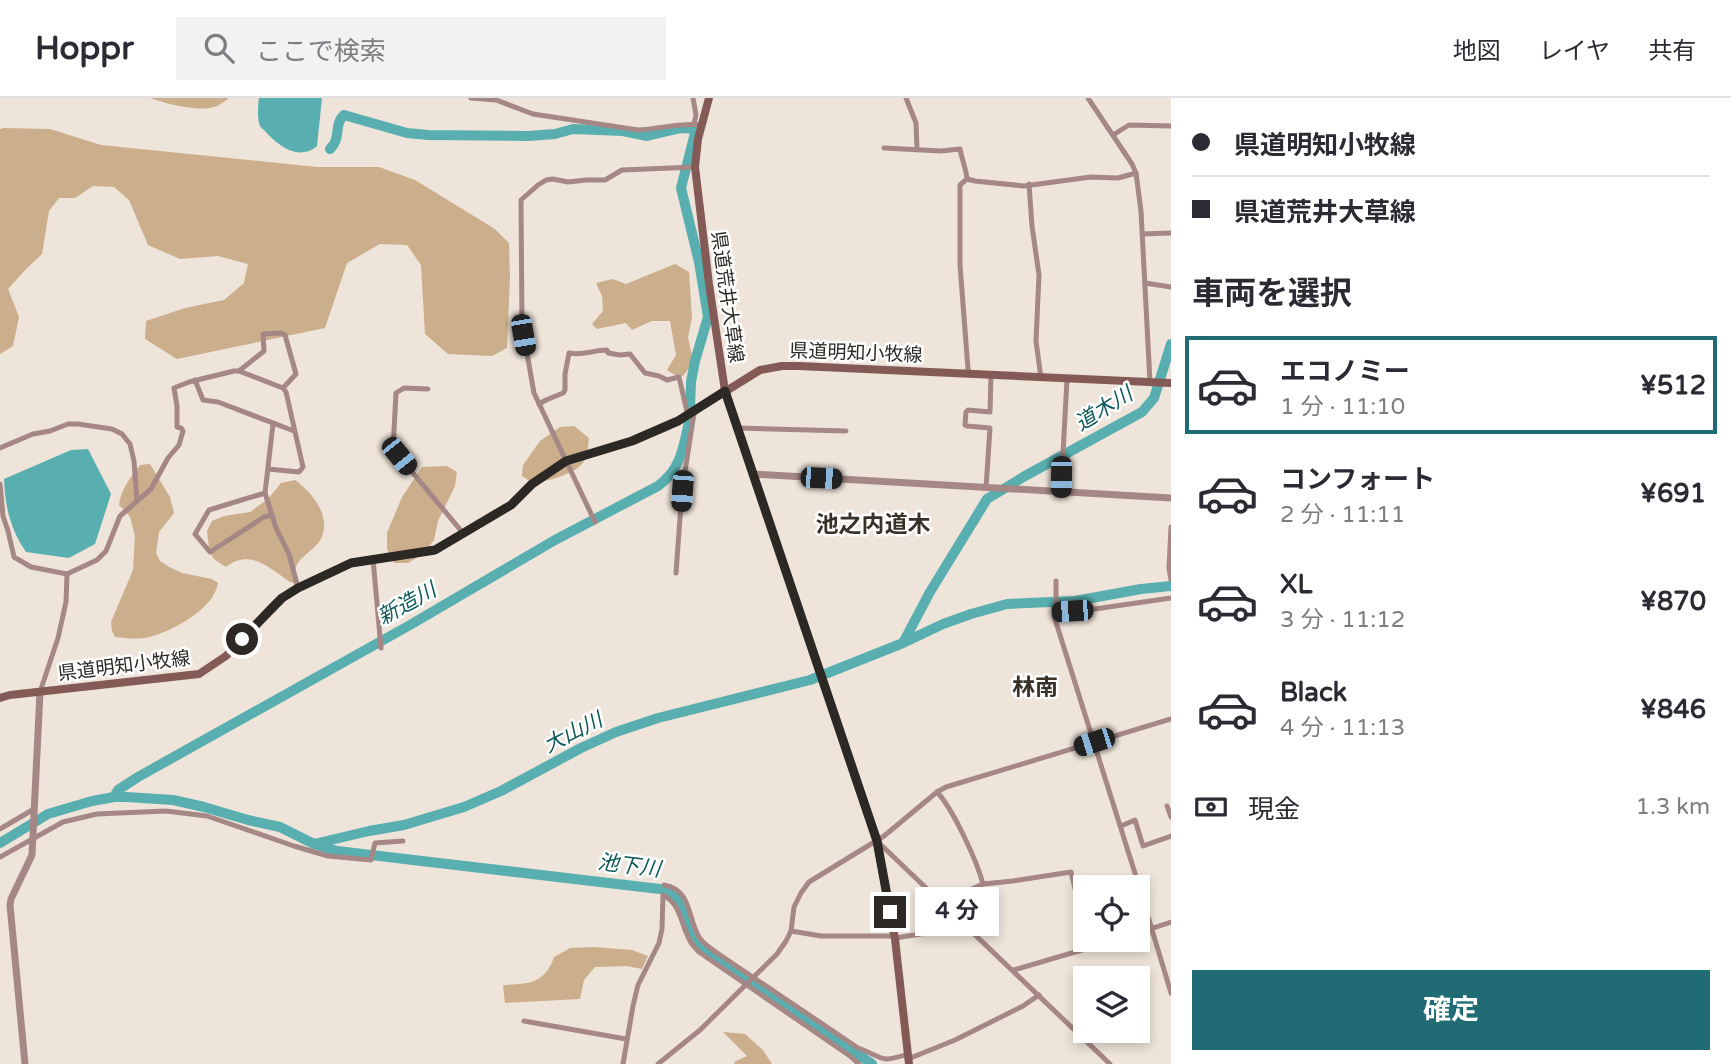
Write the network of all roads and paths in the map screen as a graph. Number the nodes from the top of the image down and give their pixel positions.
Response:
1 (471, 98) edge
2 (693, 98) edge
3 (709, 98) edge
4 (906, 98) edge
5 (1088, 98) edge
6 (698, 124) junction
7 (1171, 126) edge
8 (1113, 135) junction
9 (884, 148) dead end
10 (917, 150) junction
11 (694, 167) junction
12 (1136, 173) junction
13 (967, 179) junction
14 (1029, 184) junction
15 (1171, 233) edge
16 (1142, 234) junction
17 (1145, 283) junction
18 (1171, 287) edge
19 (239, 371) junction
20 (970, 374) junction
21 (991, 375) junction
22 (1041, 378) junction
23 (195, 380) junction
24 (1067, 380) junction
25 (1160, 383) edge
26 (283, 388) junction
27 (428, 389) dead end
28 (725, 391) junction
29 (539, 404) junction
30 (691, 414) junction
31 (273, 424) junction
32 (738, 428) junction
33 (294, 431) junction
34 (846, 431) dead end
35 (0, 448) edge
36 (566, 461) junction
37 (268, 469) junction
38 (753, 474) junction
39 (0, 484) edge
40 (989, 488) junction
41 (1061, 491) junction
42 (265, 493) junction
43 (1171, 498) edge
44 (137, 501) junction
45 (272, 515) junction
46 (596, 522) dead end
47 (1171, 527) edge
48 (463, 533) junction
49 (373, 559) junction
50 (676, 573) dead end
51 (67, 574) junction
52 (1171, 580) edge
53 (1056, 581) dead end
54 (298, 588) junction
55 (1171, 598) edge
56 (1056, 611) junction
57 (382, 648) dead end
58 (40, 692) junction
59 (0, 698) edge
60 (1171, 719) edge
61 (1094, 742) junction
62 (937, 792) junction
63 (1167, 806) dead end
64 (34, 809) junction
65 (1171, 817) edge
66 (1121, 826) junction
67 (0, 829) edge
68 (1171, 836) edge
69 (33, 838) junction
70 (403, 841) dead end
71 (877, 841) junction
72 (0, 857) edge
73 (1073, 880) edge
74 (983, 884) junction
75 (663, 885) dead end
76 (942, 902) junction
77 (1171, 922) edge
78 (963, 923) junction
79 (1152, 928) junction
80 (790, 931) junction
81 (894, 937) junction
82 (1073, 950) edge
83 (1013, 970) junction
84 (753, 977) junction
85 (746, 985) junction
86 (1171, 993) edge
87 (1039, 995) junction
88 (524, 1021) dead end
89 (626, 1039) junction
90 (908, 1059) edge
91 (25, 1064) edge
92 (623, 1064) edge
93 (659, 1064) edge
94 (859, 1064) edge
95 (1110, 1064) edge

1 - 6 street
2 - 6 street
3 - 6 main road, 県道荒井大草線
4 - 10 street
5 - 8 street
6 - 11 main road, 県道荒井大草線
7 - 8 street
8 - 12 street
9 - 10 street
10 - 13 street
11 - 28 main road, 県道荒井大草線
11 - 29 street
12 - 14 street
12 - 16 street
13 - 14 street
13 - 20 street
14 - 22 street
15 - 16 street
16 - 17 street
17 - 18 street
17 - 25 street
19 - 23 street
19 - 26 street
19 - 26 street
20 - 21 main road, 県道明知小牧線
20 - 28 main road, 県道明知小牧線
21 - 22 main road, 県道明知小牧線
21 - 40 street
22 - 24 main road, 県道明知小牧線
23 - 31 street
23 - 44 street
24 - 25 main road, 県道明知小牧線
24 - 41 street
26 - 33 street
27 - 48 street
28 - 30 main road, 県道明知小牧線
28 - 32 main road, 県道荒井大草線
29 - 30 street
29 - 36 street
30 - 36 main road, 県道明知小牧線
30 - 50 street
31 - 33 street
31 - 37 street
32 - 34 street
32 - 38 main road, 県道荒井大草線
33 - 37 street
35 - 44 street
36 - 46 street
36 - 48 main road, 県道明知小牧線
37 - 42 street
38 - 40 street
38 - 71 main road, 県道荒井大草線
39 - 51 street
40 - 41 street
41 - 43 street
42 - 45 street
42 - 45 street
44 - 51 street
45 - 54 street
47 - 52 street
48 - 49 main road, 県道明知小牧線
49 - 54 main road, 県道明知小牧線
49 - 57 street
51 - 58 street
53 - 56 street
54 - 58 main road, 県道明知小牧線
55 - 56 street
56 - 61 street
58 - 59 main road, 県道明知小牧線
58 - 64 street
60 - 61 street
61 - 62 street
61 - 66 street
62 - 71 street
62 - 74 street
63 - 65 street
64 - 67 street
64 - 69 street
66 - 68 street
66 - 79 street
69 - 70 street
69 - 72 street
69 - 91 street
71 - 76 street
71 - 80 street
71 - 81 main road, 県道荒井大草線
73 - 74 street
74 - 76 street
75 - 84 street
76 - 78 street
77 - 79 street
78 - 81 street
78 - 83 street
79 - 86 street
80 - 81 street
80 - 84 street
81 - 90 main road, 県道荒井大草線
82 - 83 street
83 - 87 street
84 - 85 street
84 - 90 street
85 - 89 street
85 - 93 street
85 - 94 street
87 - 90 street
87 - 95 street
88 - 89 street
89 - 92 street

